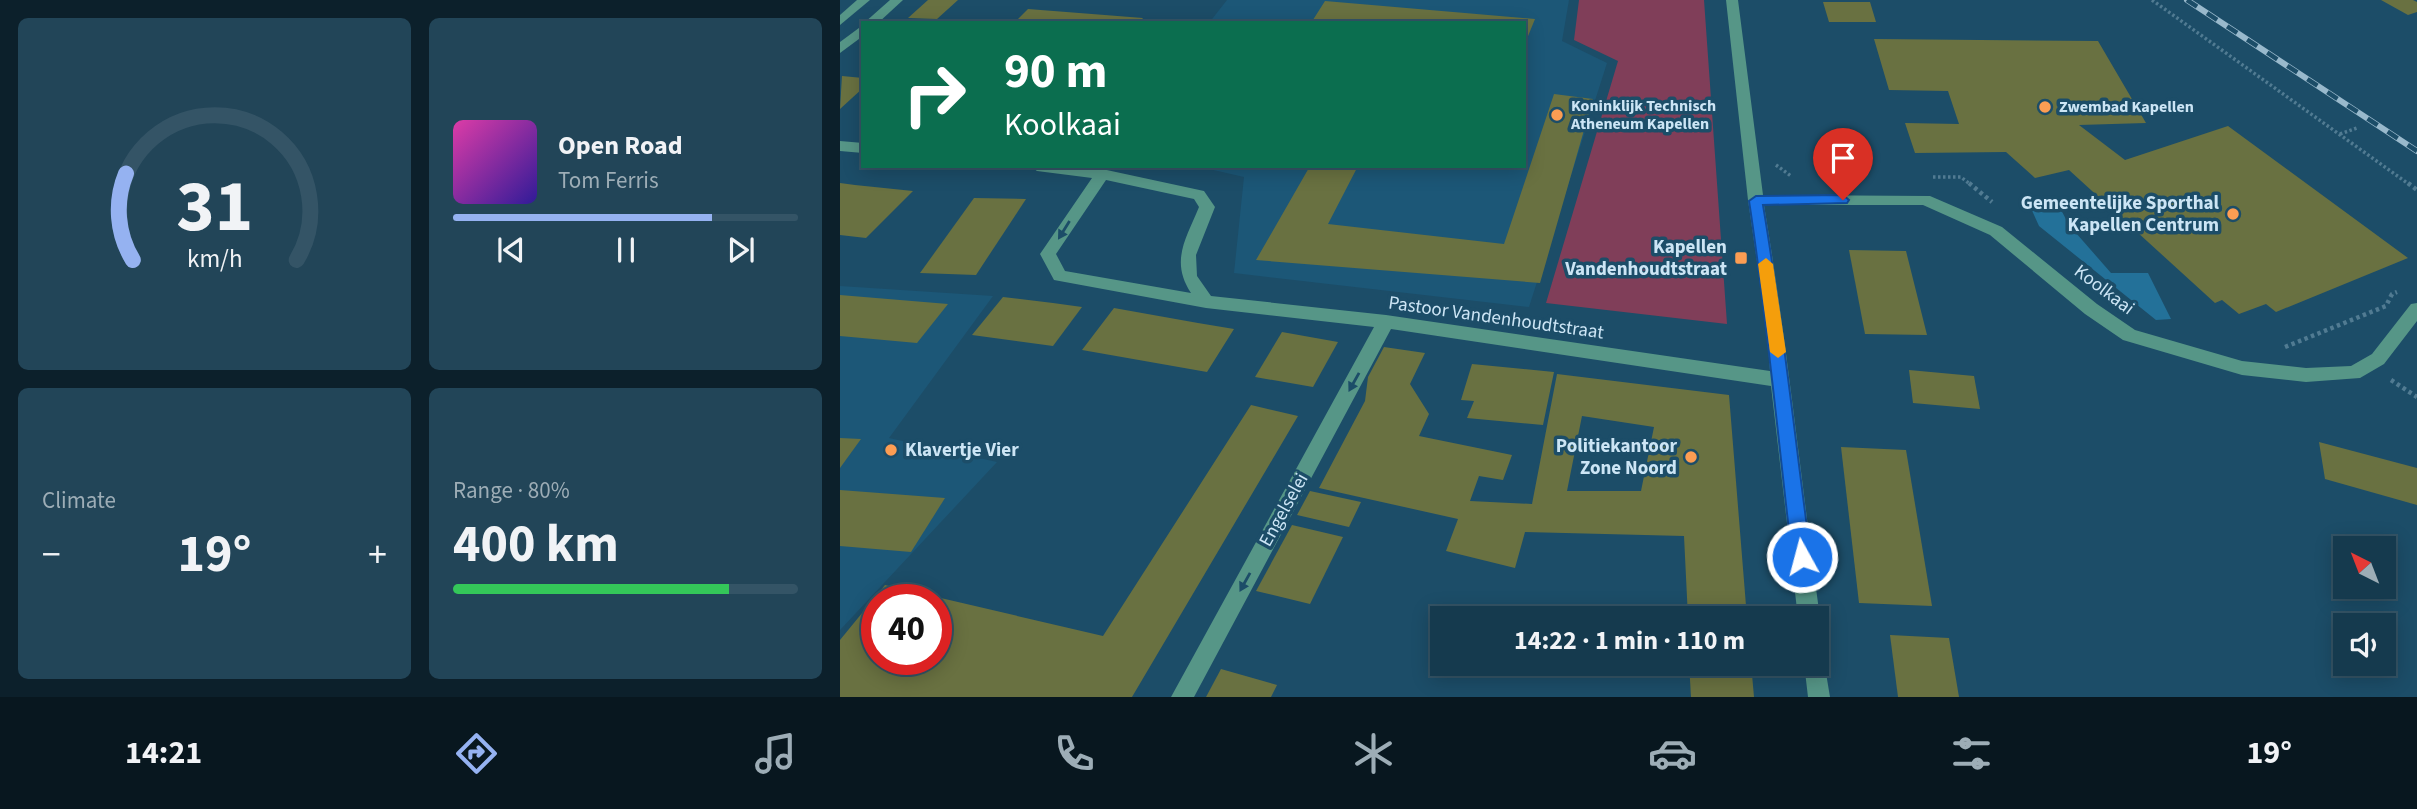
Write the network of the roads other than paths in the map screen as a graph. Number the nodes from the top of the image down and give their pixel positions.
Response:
1 (864, 0) edge
2 (897, 0) edge
3 (1732, 0) edge
4 (840, 21) edge
5 (872, 21) edge
6 (861, 31) edge
7 (840, 49) edge
8 (840, 146) edge
9 (861, 148) edge
10 (1053, 168) edge
11 (1102, 174) junction
12 (1756, 201) junction
13 (1206, 302) junction
14 (2417, 309) edge
15 (1386, 323) junction
16 (1779, 380) junction
17 (1807, 606) edge
18 (1817, 676) edge
19 (1182, 697) edge
20 (1819, 697) edge

1 - 4 street
2 - 5 street
3 - 12 street
6 - 7 street
8 - 9 street
10 - 11 street
11 - 13 street
11 -> 13 street, Pastoor Vandenhoudtstraat
12 - 14 street, Koolkaai
12 - 16 street
13 - 15 street, Pastoor Vandenhoudtstraat
15 - 16 street, Pastoor Vandenhoudtstraat
15 -> 19 street, Engelselei
16 - 17 street
18 - 20 street

